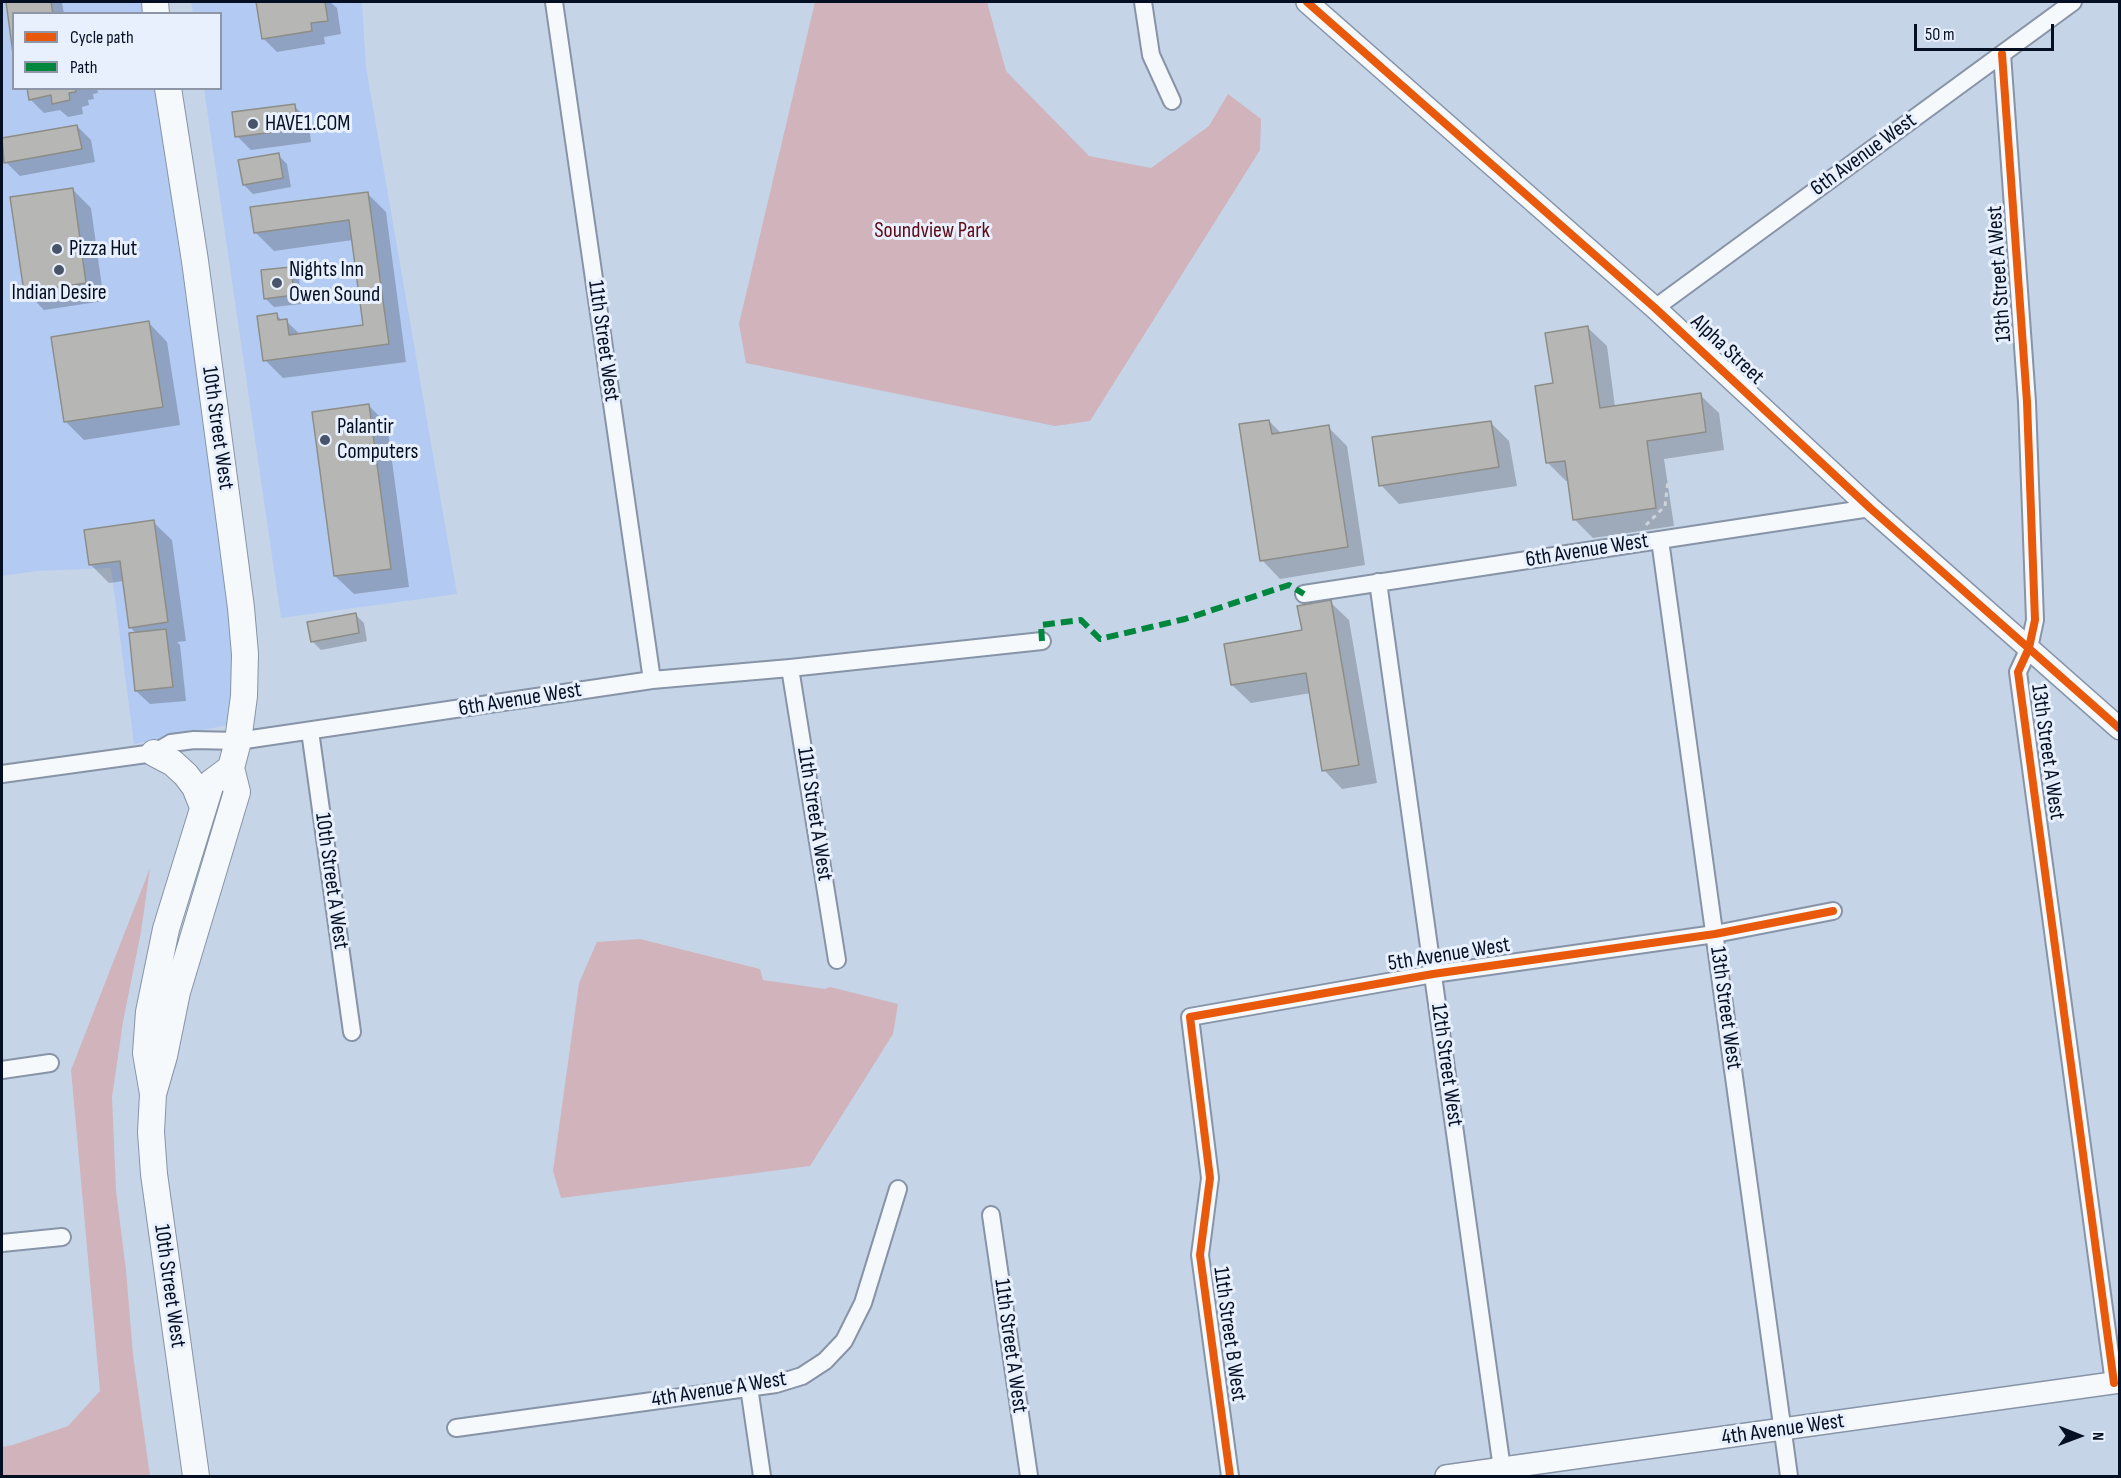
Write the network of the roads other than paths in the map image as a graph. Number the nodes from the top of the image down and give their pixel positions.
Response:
1 (554, 2) edge
2 (1143, 2) edge
3 (1307, 2) edge
4 (2073, 2) edge
5 (2002, 54) junction
6 (168, 90) edge
7 (1172, 101) dead end
8 (1655, 308) junction
9 (1870, 508) junction
10 (1660, 540) junction
11 (1378, 582) junction
12 (1304, 594) dead end
13 (1042, 641) dead end
14 (2029, 648) junction
15 (790, 668) junction
16 (652, 680) junction
17 (2120, 729) edge
18 (310, 731) junction
19 (238, 741) junction
20 (154, 753) junction
21 (231, 768) junction
22 (2, 774) edge
23 (203, 807) junction
24 (1833, 911) dead end
25 (1715, 934) junction
26 (837, 960) dead end
27 (1433, 974) junction
28 (1190, 1017) joint
29 (352, 1032) dead end
30 (51, 1063) dead end
31 (2, 1071) edge
32 (153, 1094) junction
33 (898, 1189) dead end
34 (991, 1215) dead end
35 (62, 1237) dead end
36 (2, 1244) edge
37 (2117, 1383) edge
38 (749, 1386) junction
39 (456, 1428) dead end
40 (1783, 1430) junction
41 (1503, 1472) edge
42 (196, 1476) edge
43 (762, 1476) edge
44 (1029, 1476) edge
45 (1230, 1476) edge
46 (1446, 1476) edge
47 (1790, 1476) edge

1 - 16 street, 11th Street West
2 - 7 street
3 - 8 street, Alpha Street
4 - 5 street, 6th Avenue West
5 - 8 street, 6th Avenue West
5 - 14 street, 13th Street A West
6 - 19 main road, 10th Street West
8 - 9 street, Alpha Street
9 - 10 street, 6th Avenue West
9 - 14 street, Alpha Street
10 - 11 street, 6th Avenue West
10 - 25 street, 13th Street West
11 - 12 street, 6th Avenue West
11 - 27 street, 12th Street West
13 - 15 street, 6th Avenue West
14 - 17 street, Alpha Street
14 - 37 street, 13th Street A West
15 - 16 street, 6th Avenue West
15 - 26 street, 11th Street A West
16 - 18 street, 6th Avenue West
18 - 19 street, 6th Avenue West
18 - 29 street, 10th Street A West
19 - 20 street, 6th Avenue West
19 - 21 main road, 10th Street West
20 - 22 street, 6th Avenue West
20 - 23 main road
21 - 23 main road, 10th Street West
21 - 32 main road, 10th Street West
23 - 32 main road, 10th Street West
24 - 25 street, 5th Avenue West
25 - 27 street, 5th Avenue West
25 - 40 street, 13th Street West
27 - 28 street, 5th Avenue West
27 - 41 street, 12th Street West
28 - 45 street, 11th Street B West
30 - 31 street
32 - 42 main road, 10th Street West
33 - 38 street, 4th Avenue A West
34 - 44 street, 11th Street A West
35 - 36 street
37 - 40 street, 4th Avenue West
38 - 39 street, 4th Avenue A West
38 - 43 street
40 - 41 street, 4th Avenue West
40 - 47 street, 13th Street West
41 - 46 street, 4th Avenue West

